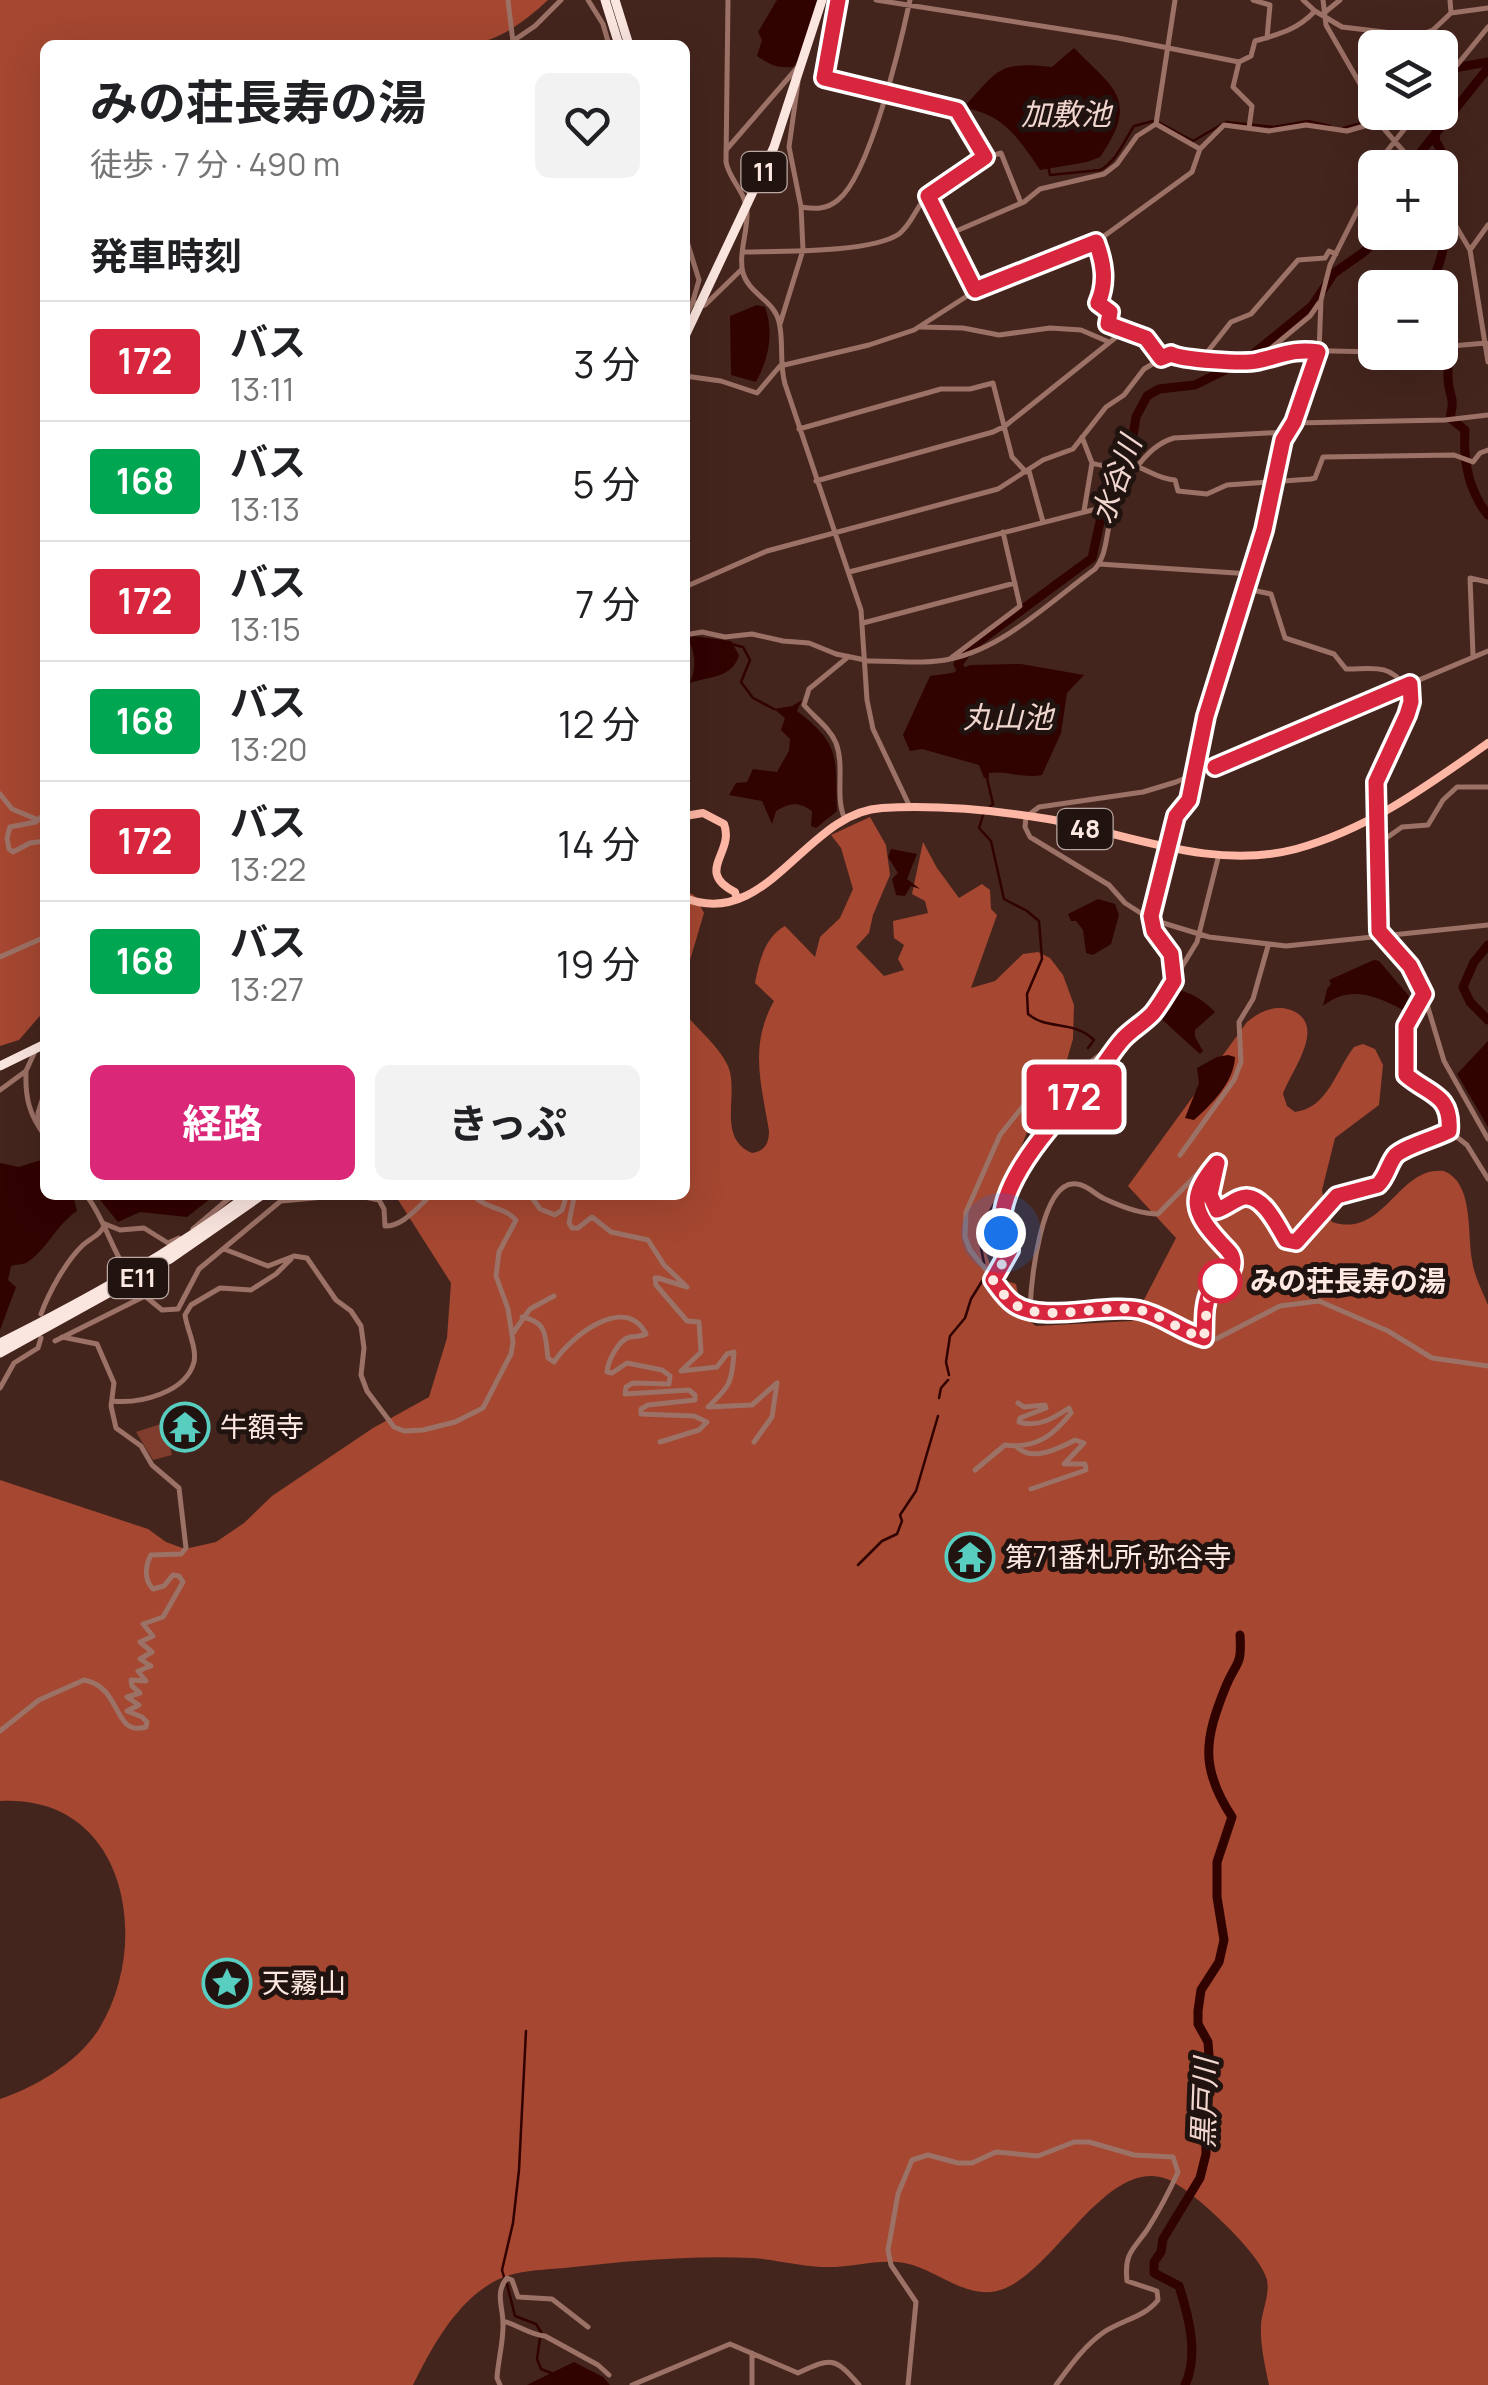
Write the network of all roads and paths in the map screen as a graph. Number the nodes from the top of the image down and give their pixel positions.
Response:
1 (508, 0) edge
2 (561, 0) edge
3 (588, 0) edge
4 (606, 0) edge
5 (615, 0) edge
6 (728, 0) edge
7 (822, 0) edge
8 (838, 0) edge
9 (876, 0) edge
10 (1176, 0) edge
11 (1255, 0) edge
12 (1303, 0) edge
13 (1322, 0) edge
14 (1340, 0) edge
15 (1450, 0) edge
16 (910, 2) edge
17 (1488, 8) edge
18 (1316, 11) junction
19 (1450, 13) junction
20 (1324, 15) junction
21 (1488, 27) edge
22 (1267, 38) junction
23 (510, 40) edge
24 (514, 40) edge
25 (607, 40) edge
26 (618, 40) edge
27 (627, 40) edge
28 (1167, 50) junction
29 (803, 62) junction
30 (1239, 62) junction
31 (1458, 64) edge
32 (798, 79) junction
33 (1358, 83) edge
34 (888, 93) junction
35 (1156, 124) junction
36 (1250, 125) junction
37 (1358, 127) edge
38 (1384, 130) edge
39 (1403, 130) edge
40 (1394, 143) junction
41 (1200, 149) junction
42 (725, 150) junction
43 (1390, 150) edge
44 (1401, 150) edge
45 (985, 157) junction
46 (928, 196) junction
47 (1022, 203) junction
48 (747, 206) junction
49 (800, 207) junction
50 (1358, 210) edge
51 (1488, 226) edge
52 (1458, 230) edge
53 (947, 235) junction
54 (1096, 242) junction
55 (803, 250) junction
56 (1470, 250) junction
57 (690, 251) edge
58 (744, 252) junction
59 (1336, 254) junction
60 (742, 269) junction
61 (975, 290) junction
62 (1321, 300) junction
63 (696, 303) junction
64 (690, 311) edge
65 (690, 321) edge
66 (780, 324) junction
67 (921, 326) junction
68 (1125, 330) junction
69 (1108, 342) junction
70 (1486, 343) edge
71 (1458, 345) edge
72 (1318, 352) junction
73 (1358, 352) edge
74 (1161, 358) junction
75 (1201, 360) junction
76 (1256, 361) junction
77 (1488, 362) edge
78 (780, 366) junction
79 (690, 377) edge
80 (1488, 415) edge
81 (1294, 422) junction
82 (1005, 426) junction
83 (799, 429) junction
84 (1288, 432) junction
85 (1082, 437) junction
86 (1488, 450) edge
87 (1092, 464) junction
88 (1138, 467) junction
89 (1027, 471) junction
90 (1274, 481) junction
91 (816, 482) junction
92 (1116, 504) junction
93 (1084, 511) junction
94 (1043, 522) junction
95 (834, 531) junction
96 (1003, 532) junction
97 (1100, 564) junction
98 (849, 572) junction
99 (1251, 574) junction
100 (1488, 582) edge
101 (1015, 583) junction
102 (690, 585) edge
103 (1247, 589) junction
104 (862, 623) junction
105 (690, 634) edge
106 (1488, 650) edge
107 (848, 657) junction
108 (1473, 657) junction
109 (950, 659) junction
110 (865, 660) junction
111 (1407, 685) junction
112 (1488, 743) edge
113 (1193, 776) junction
114 (1488, 788) edge
115 (0, 794) edge
116 (910, 807) junction
117 (690, 815) edge
118 (844, 817) junction
119 (1026, 817) junction
120 (1374, 818) junction
121 (38, 820) joint
122 (1376, 841) junction
123 (40, 842) edge
124 (1170, 848) junction
125 (1218, 854) junction
126 (690, 899) edge
127 (737, 899) junction
128 (1150, 919) junction
129 (1488, 924) edge
130 (1200, 934) junction
131 (1380, 935) junction
132 (40, 939) edge
133 (1268, 946) junction
134 (0, 957) edge
135 (1174, 981) junction
136 (1424, 994) junction
137 (1122, 1040) junction
138 (40, 1046) edge
139 (0, 1066) edge
140 (26, 1072) junction
141 (0, 1090) edge
142 (40, 1129) edge
143 (1449, 1131) junction
144 (1488, 1139) edge
145 (1180, 1155) dead end
146 (1217, 1163) junction
147 (1488, 1180) edge
148 (89, 1200) edge
149 (227, 1200) edge
150 (241, 1200) edge
151 (255, 1200) edge
152 (292, 1200) edge
153 (378, 1200) edge
154 (426, 1200) edge
155 (478, 1200) edge
156 (534, 1200) edge
157 (565, 1200) edge
158 (573, 1200) edge
159 (281, 1201) joint
160 (105, 1224) junction
161 (224, 1249) junction
162 (294, 1256) junction
163 (128, 1273) dead end
164 (993, 1280) junction
165 (139, 1288) dead end
166 (145, 1296) junction
167 (554, 1296) dead end
168 (1030, 1310) junction
169 (41, 1314) dead end
170 (522, 1317) junction
171 (512, 1336) junction
172 (41, 1338) dead end
173 (1204, 1338) junction
174 (2, 1347) edge
175 (1488, 1366) edge
176 (0, 1388) edge
177 (112, 1401) junction
178 (1018, 1403) dead end
179 (660, 1442) dead end
180 (754, 1442) dead end
181 (1017, 1447) junction
182 (975, 1470) dead end
183 (1032, 1489) dead end
184 (0, 1731) edge
185 (503, 2321) junction
186 (588, 2327) dead end
187 (752, 2353) junction
188 (606, 2367) dead end
189 (609, 2375) junction
190 (654, 2381) edge
191 (611, 2383) edge
192 (500, 2385) edge
193 (632, 2385) edge
194 (752, 2385) edge
195 (859, 2385) edge
196 (908, 2385) edge
197 (1056, 2385) edge

1 - 23 street
2 - 24 street
3 - 25 street
4 - 26 highway
5 - 27 highway
6 - 42 street
7 - 29 highway, 11
8 - 34 street
9 - 16 street
10 - 28 street
11 - 22 street
12 - 18 street
13 - 20 street
14 - 20 street
15 - 19 street
16 - 28 street
16 - 34 street
17 - 19 street
18 - 20 street
18 - 22 street
19 - 20 street
20 - 33 street
21 - 31 street
22 - 30 street
28 - 30 street
28 - 35 street
29 - 32 highway, 11
29 - 42 street
30 - 36 street
32 - 48 highway, 11
32 - 49 street
34 - 45 street
34 - 49 street
35 - 41 street
35 - 47 street
36 - 37 street
36 - 41 street
38 - 40 street
39 - 40 street
40 - 43 street
40 - 44 street
41 - 54 street
42 - 48 street
45 - 46 street
45 - 47 street
46 - 53 street
46 - 55 street
47 - 53 street
48 - 58 street
48 - 63 highway, 11
49 - 55 street
50 - 59 street
51 - 56 street
52 - 56 street
53 - 61 street
54 - 61 street
54 - 68 street
55 - 58 street
55 - 66 street
56 - 70 street
57 - 63 street
58 - 60 street
59 - 62 street
59 - 75 street
60 - 63 street
60 - 66 street
61 - 67 street
62 - 72 street
62 - 76 street
63 - 64 street
63 - 65 highway, 11
66 - 78 street
67 - 69 street
67 - 78 street
68 - 69 street
68 - 74 street
69 - 82 street
70 - 71 street
70 - 77 street
72 - 73 street
72 - 76 street
72 - 81 street
74 - 75 street
74 - 85 street
75 - 76 street
78 - 79 street
78 - 83 street
80 - 81 street
81 - 84 street
82 - 83 street
82 - 89 street
82 - 91 street
83 - 91 street
84 - 88 street
84 - 90 street
85 - 87 street
85 - 89 street
86 - 90 street
87 - 88 street
87 - 93 street
88 - 90 street
88 - 92 street
89 - 94 street
89 - 95 street
90 - 99 street
91 - 95 street
92 - 93 street
92 - 97 street
93 - 94 street
94 - 96 street
95 - 98 street
95 - 102 street
96 - 98 street
96 - 101 street
97 - 99 street
97 - 109 street
98 - 104 street
99 - 103 street
100 - 108 street
101 - 104 street
101 - 109 street
103 - 111 street
103 - 113 street
104 - 110 street
105 - 107 street
106 - 108 street
107 - 110 street
107 - 118 street
108 - 111 street
109 - 110 street
110 - 116 street
111 - 113 street
111 - 120 street
112 - 120 main road, 48
113 - 119 street
113 - 124 street
114 - 122 street
115 - 121 street
116 - 118 main road, 48
116 - 119 main road, 48
117 - 127 main road
118 - 127 main road, 48
119 - 124 main road, 48
119 - 128 street
120 - 122 street
120 - 125 main road, 48
121 - 123 street
122 - 131 street
124 - 125 main road, 48
124 - 128 street
125 - 130 street
126 - 127 main road
128 - 130 street
128 - 135 street
129 - 131 street
130 - 133 street
130 - 135 street
131 - 133 street
131 - 136 street
132 - 134 street
133 - 145 street
135 - 137 street
136 - 143 street
136 - 144 street
137 - 164 street
137 - 164 street
138 - 139 highway
138 - 140 street
140 - 141 street
140 - 142 street
143 - 146 street
143 - 147 street
146 - 168 street
146 - 173 street
148 - 160 street
149 - 160 street
150 - 174 highway, E11
151 - 174 highway, E11
152 - 159 street
153 - 154 street
155 - 171 street
156 - 157 street
158 - 180 street
159 - 161 street
160 - 163 street
160 - 169 street
161 - 162 street
161 - 166 street
162 - 171 street
162 - 177 street
164 - 168 street
165 - 166 street
166 - 177 street
167 - 170 street
168 - 173 street
170 - 171 street
170 - 179 street
172 - 176 street
173 - 175 street
177 - 184 street
178 - 181 street
181 - 182 street
181 - 183 street
185 - 186 street
185 - 189 street
185 - 192 street
187 - 190 street
187 - 194 street
187 - 195 street
188 - 189 street
189 - 191 street
190 - 193 street
196 - 197 street

